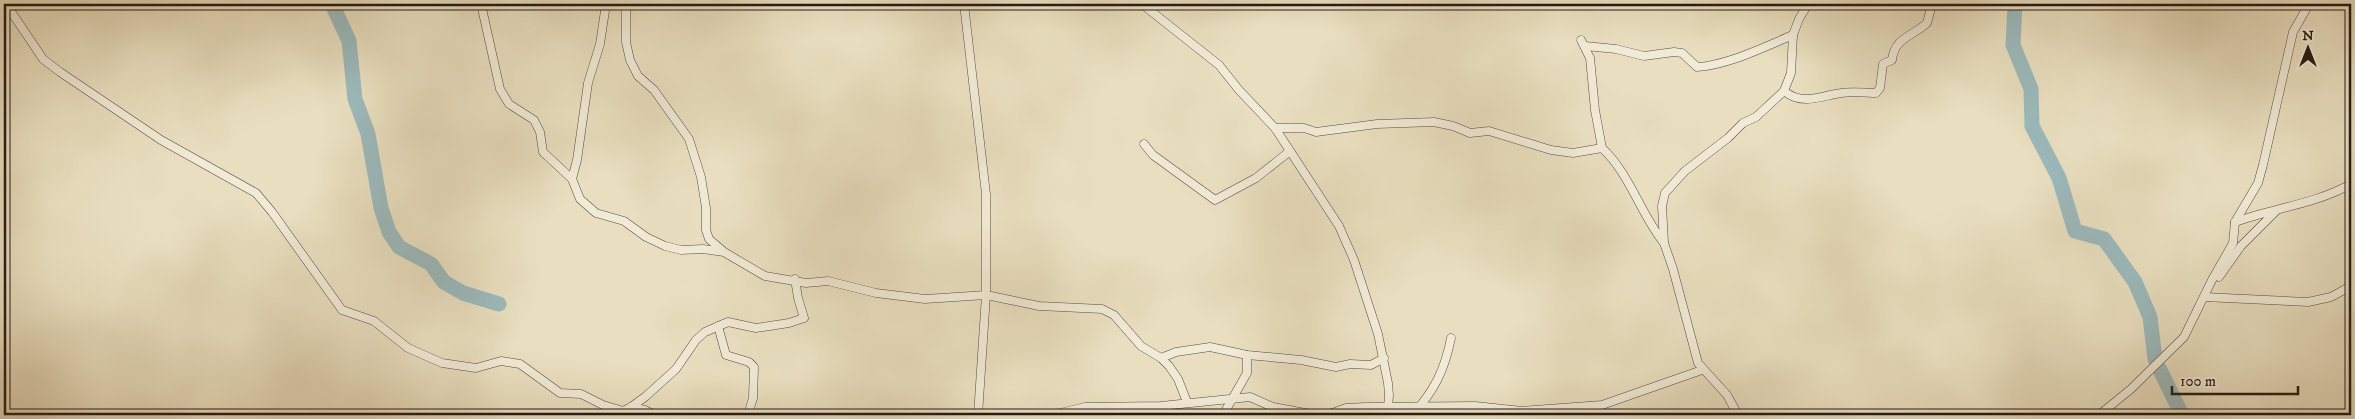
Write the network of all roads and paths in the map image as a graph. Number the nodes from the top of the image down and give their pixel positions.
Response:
1 (6, 4) edge
2 (481, 4) edge
3 (606, 4) edge
4 (626, 4) edge
5 (964, 4) edge
6 (1142, 4) edge
7 (1808, 4) edge
8 (1932, 4) edge
9 (2309, 4) edge
10 (1793, 35) junction
11 (1784, 91) junction
12 (1275, 128) junction
13 (1144, 144) dead end
14 (1602, 148) junction
15 (1290, 151) junction
16 (572, 178) junction
17 (2351, 184) edge
18 (2279, 209) junction
19 (2235, 222) junction
20 (1664, 243) junction
21 (724, 252) junction
22 (795, 280) junction
23 (2351, 286) edge
24 (986, 295) junction
25 (2204, 297) junction
26 (718, 326) junction
27 (1450, 338) dead end
28 (1247, 355) junction
29 (1161, 358) junction
30 (1384, 358) junction
31 (1702, 370) junction
32 (1231, 400) junction
33 (1187, 402) junction
34 (1421, 406) junction
35 (631, 407) junction
36 (1389, 411) edge
37 (655, 415) edge
38 (748, 415) edge
39 (978, 415) edge
40 (1052, 415) edge
41 (1223, 415) edge
42 (1316, 415) edge
43 (1327, 415) edge
44 (1412, 415) edge
45 (1738, 415) edge
46 (2099, 415) edge

1 - 35 street
2 - 16 street
3 - 16 street
4 - 21 street
5 - 24 street
6 - 12 street
7 - 10 street
8 - 11 street
9 - 19 street
10 - 11 street
10 - 14 street
11 - 20 street
12 - 14 street
12 - 15 street
13 - 15 street
14 - 20 street
15 - 30 street
16 - 21 street
17 - 18 street
18 - 19 street
18 - 25 street
19 - 25 street
20 - 31 street
21 - 22 street
22 - 24 street
22 - 26 street
23 - 25 street
24 - 29 street
24 - 39 street
25 - 46 street
26 - 35 street
26 - 38 street
27 - 34 street
28 - 29 street
28 - 30 street
28 - 32 street
29 - 33 street
30 - 36 street
31 - 34 street
31 - 45 street
32 - 33 street
32 - 41 street
32 - 42 street
33 - 40 street
34 - 36 street
34 - 44 street
35 - 37 street
36 - 43 street

